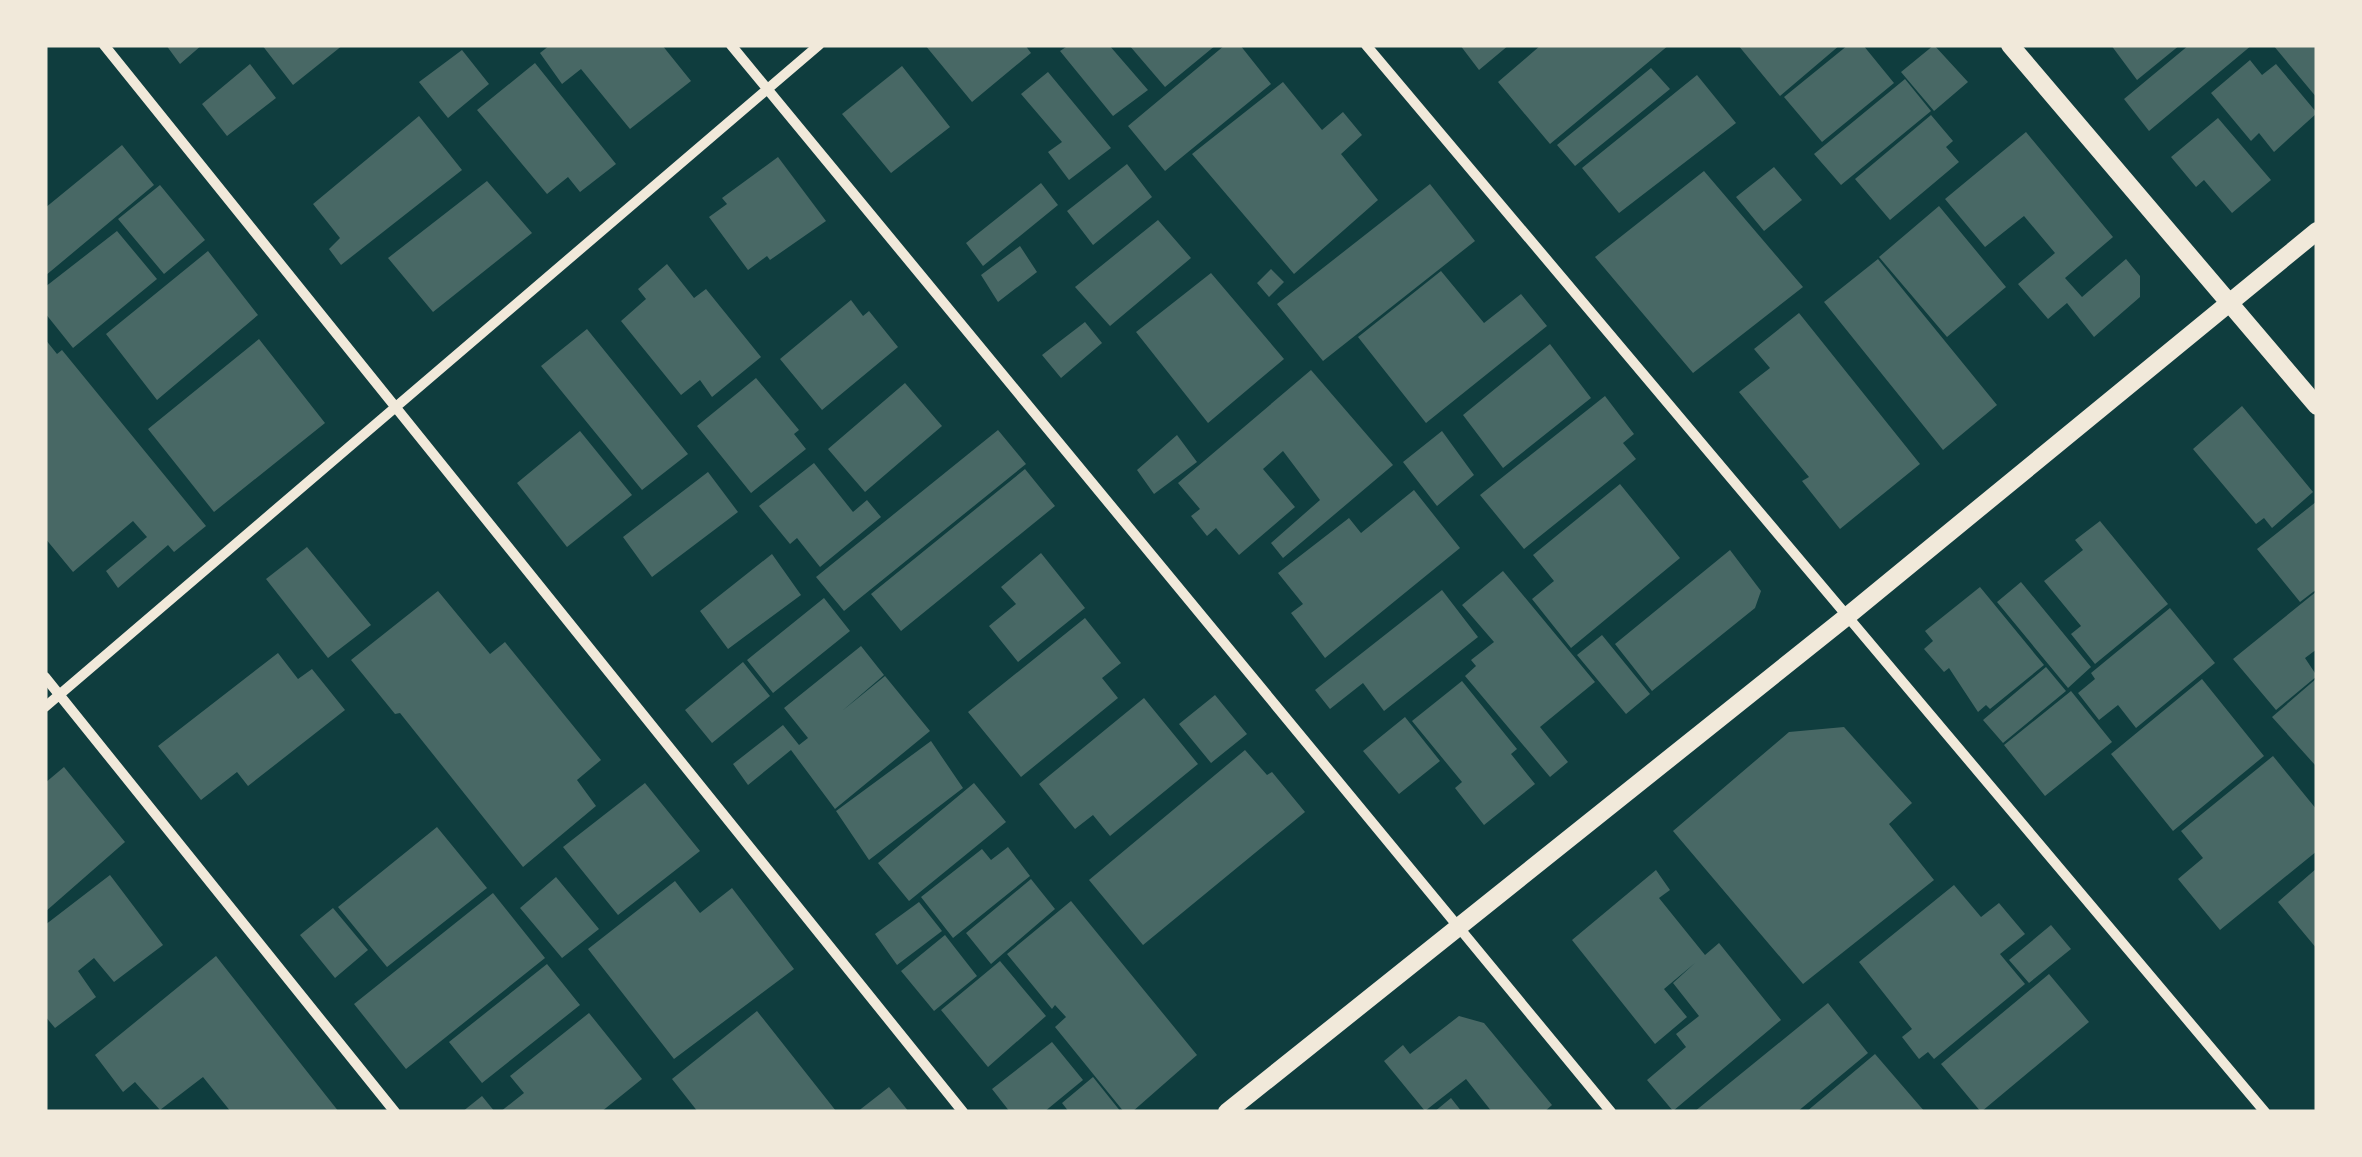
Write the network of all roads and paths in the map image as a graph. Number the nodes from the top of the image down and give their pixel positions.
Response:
1 (104, 45) edge
2 (731, 45) edge
3 (819, 45) edge
4 (1366, 45) edge
5 (2010, 45) edge
6 (767, 88) junction
7 (2317, 230) edge
8 (2229, 304) junction
9 (2317, 406) edge
10 (396, 407) junction
11 (1845, 618) junction
12 (45, 677) edge
13 (60, 696) junction
14 (45, 708) edge
15 (1458, 926) junction
16 (396, 1112) edge
17 (963, 1112) edge
18 (1227, 1112) edge
19 (1611, 1112) edge
20 (2264, 1112) edge

1 - 10 street
2 - 6 street
3 - 6 street
4 - 11 street
5 - 8 street
6 - 10 street
6 - 15 street
7 - 8 street
8 - 9 street
8 - 11 street
10 - 13 street
10 - 17 street
11 - 15 street
11 - 20 street
12 - 13 street
13 - 14 street
13 - 16 street
15 - 18 street
15 - 19 street

